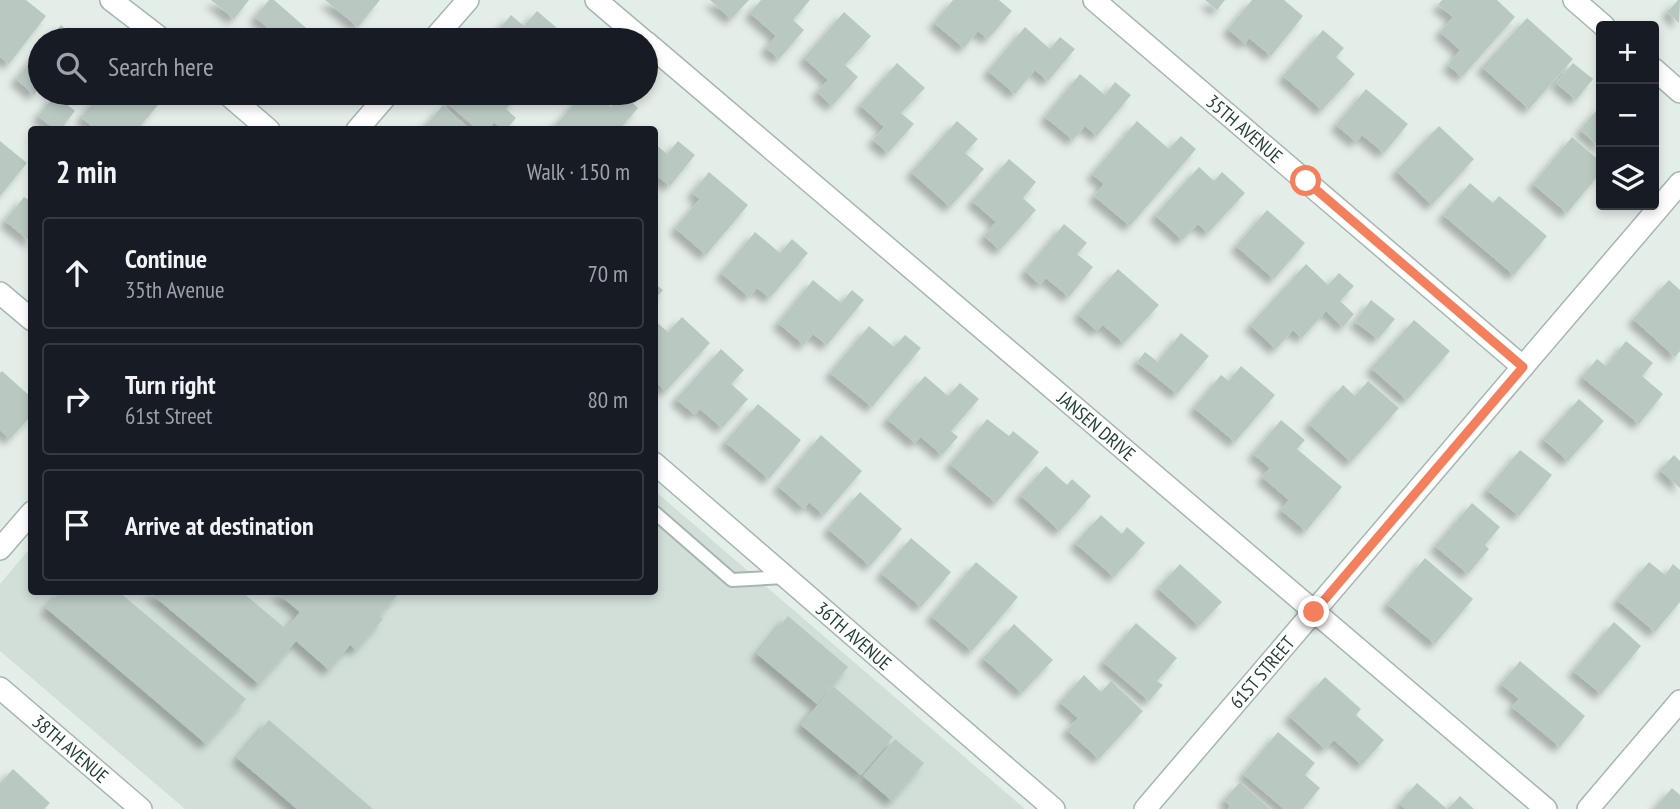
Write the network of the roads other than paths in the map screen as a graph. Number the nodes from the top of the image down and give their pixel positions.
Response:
1 (111, 0) edge
2 (468, 0) edge
3 (596, 0) edge
4 (1094, 0) edge
5 (1574, 0) edge
6 (1598, 21) edge
7 (147, 28) edge
8 (444, 28) edge
9 (629, 28) edge
10 (658, 53) edge
11 (1659, 73) edge
12 (1680, 92) edge
13 (240, 105) edge
14 (378, 105) edge
15 (264, 126) edge
16 (360, 126) edge
17 (1680, 183) edge
18 (0, 293) edge
19 (28, 317) edge
20 (1523, 367) junction
21 (658, 466) edge
22 (658, 515) edge
23 (28, 517) edge
24 (0, 549) edge
25 (785, 577) junction
26 (1314, 612) junction
27 (0, 688) edge
28 (1680, 701) edge
29 (141, 809) edge
30 (1054, 809) edge
31 (1146, 809) edge
32 (1546, 809) edge
33 (1588, 809) edge

1 - 7 street
2 - 8 street
3 - 9 street, JANSEN DRIVE
4 - 20 street, 35TH AVENUE
5 - 6 street
10 - 26 street, JANSEN DRIVE
11 - 12 street
13 - 15 street
14 - 16 street
17 - 20 street, 61ST STREET
18 - 19 street
20 - 26 street, 61ST STREET
21 - 25 street, 36TH AVENUE
22 - 25 lane
23 - 24 street
25 - 30 street, 36TH AVENUE
26 - 31 street, 61ST STREET
26 - 32 street, JANSEN DRIVE
27 - 29 street, 38TH AVENUE
28 - 33 street

